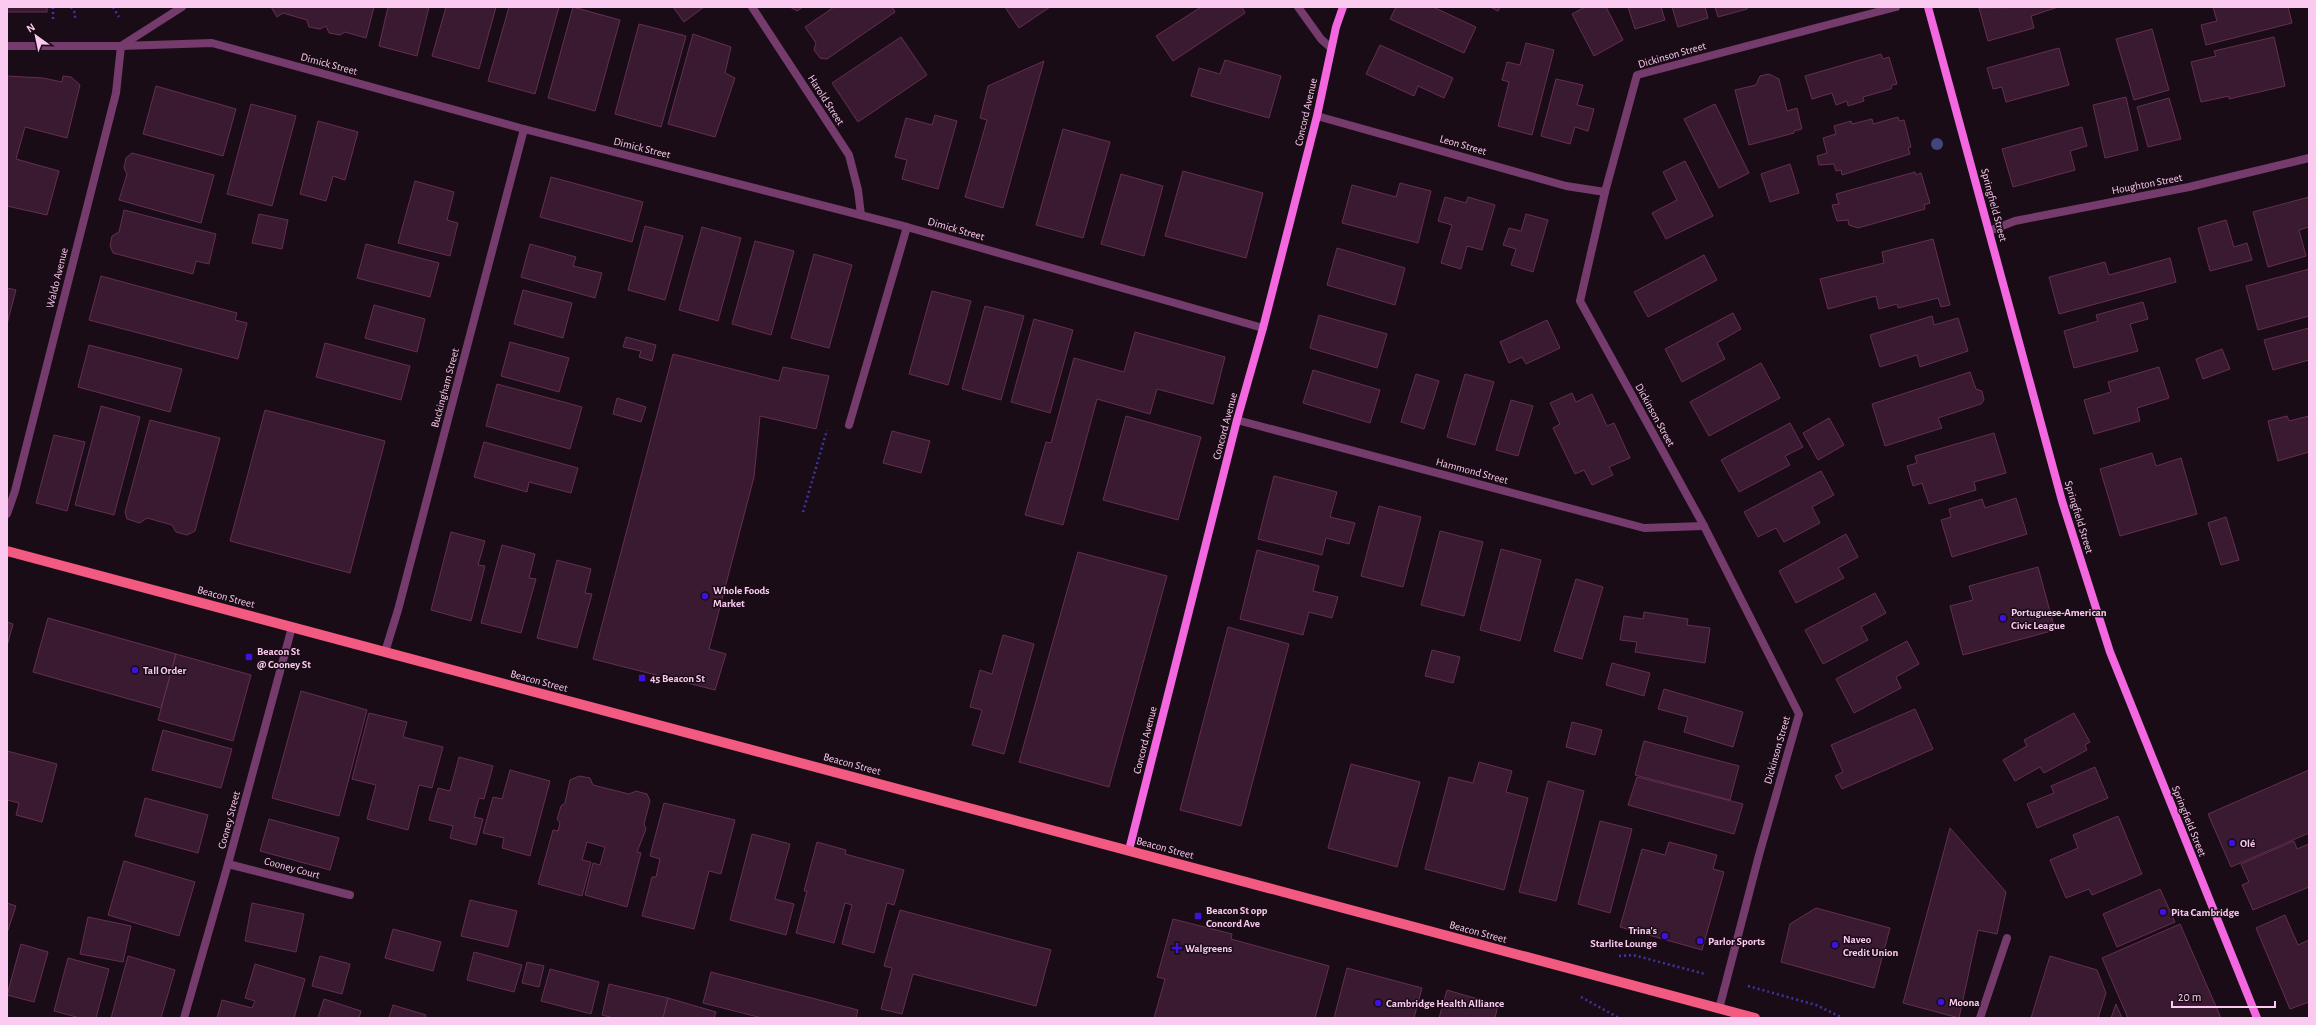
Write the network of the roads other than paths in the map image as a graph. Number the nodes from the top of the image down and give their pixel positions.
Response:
1 (182, 7) edge
2 (752, 7) edge
3 (1298, 7) edge
4 (1343, 7) edge
5 (1896, 7) edge
6 (1928, 7) edge
7 (7, 46) edge
8 (121, 46) junction
9 (1331, 48) junction
10 (1317, 116) junction
11 (524, 129) junction
12 (2309, 158) edge
13 (1605, 192) junction
14 (861, 214) junction
15 (907, 227) junction
16 (1990, 230) junction
17 (1263, 328) junction
18 (1237, 420) junction
19 (850, 425) road end
20 (7, 514) edge
21 (1704, 526) junction
22 (7, 551) edge
23 (292, 627) junction
24 (385, 652) junction
25 (1129, 850) junction
26 (228, 864) junction
27 (350, 895) dead end
28 (2006, 938) dead end
29 (1719, 1009) junction
30 (184, 1018) edge
31 (1755, 1018) edge
32 (1980, 1018) edge
33 (2257, 1018) edge

1 - 8 street
2 - 14 street, Harold Street
3 - 9 street
4 - 9 street, Concord Avenue
5 - 13 street, Dickinson Street
6 - 16 street, Springfield Street
7 - 8 street, Dimick Street
8 - 11 street, Dimick Street
8 - 20 street, Waldo Avenue
9 - 10 street, Concord Avenue
10 - 13 street, Leon Street
10 - 17 street, Concord Avenue
11 - 14 street, Dimick Street
11 - 24 street, Buckingham Street
12 - 16 street, Houghton Street
13 - 21 street, Dickinson Street
14 - 15 street, Dimick Street
15 - 17 street, Dimick Street
15 - 19 street
16 - 33 street, Springfield Street
17 - 18 street, Concord Avenue
18 - 21 street, Hammond Street
18 - 25 street, Concord Avenue
21 - 29 street, Dickinson Street
22 - 23 main road, Beacon Street
23 - 24 main road, Beacon Street
23 - 26 street, Cooney Street
24 - 25 main road, Beacon Street
25 - 29 main road, Beacon Street
26 - 27 street, Cooney Court
26 - 30 street, Cooney Street
28 - 32 street
29 - 31 main road, Beacon Street

